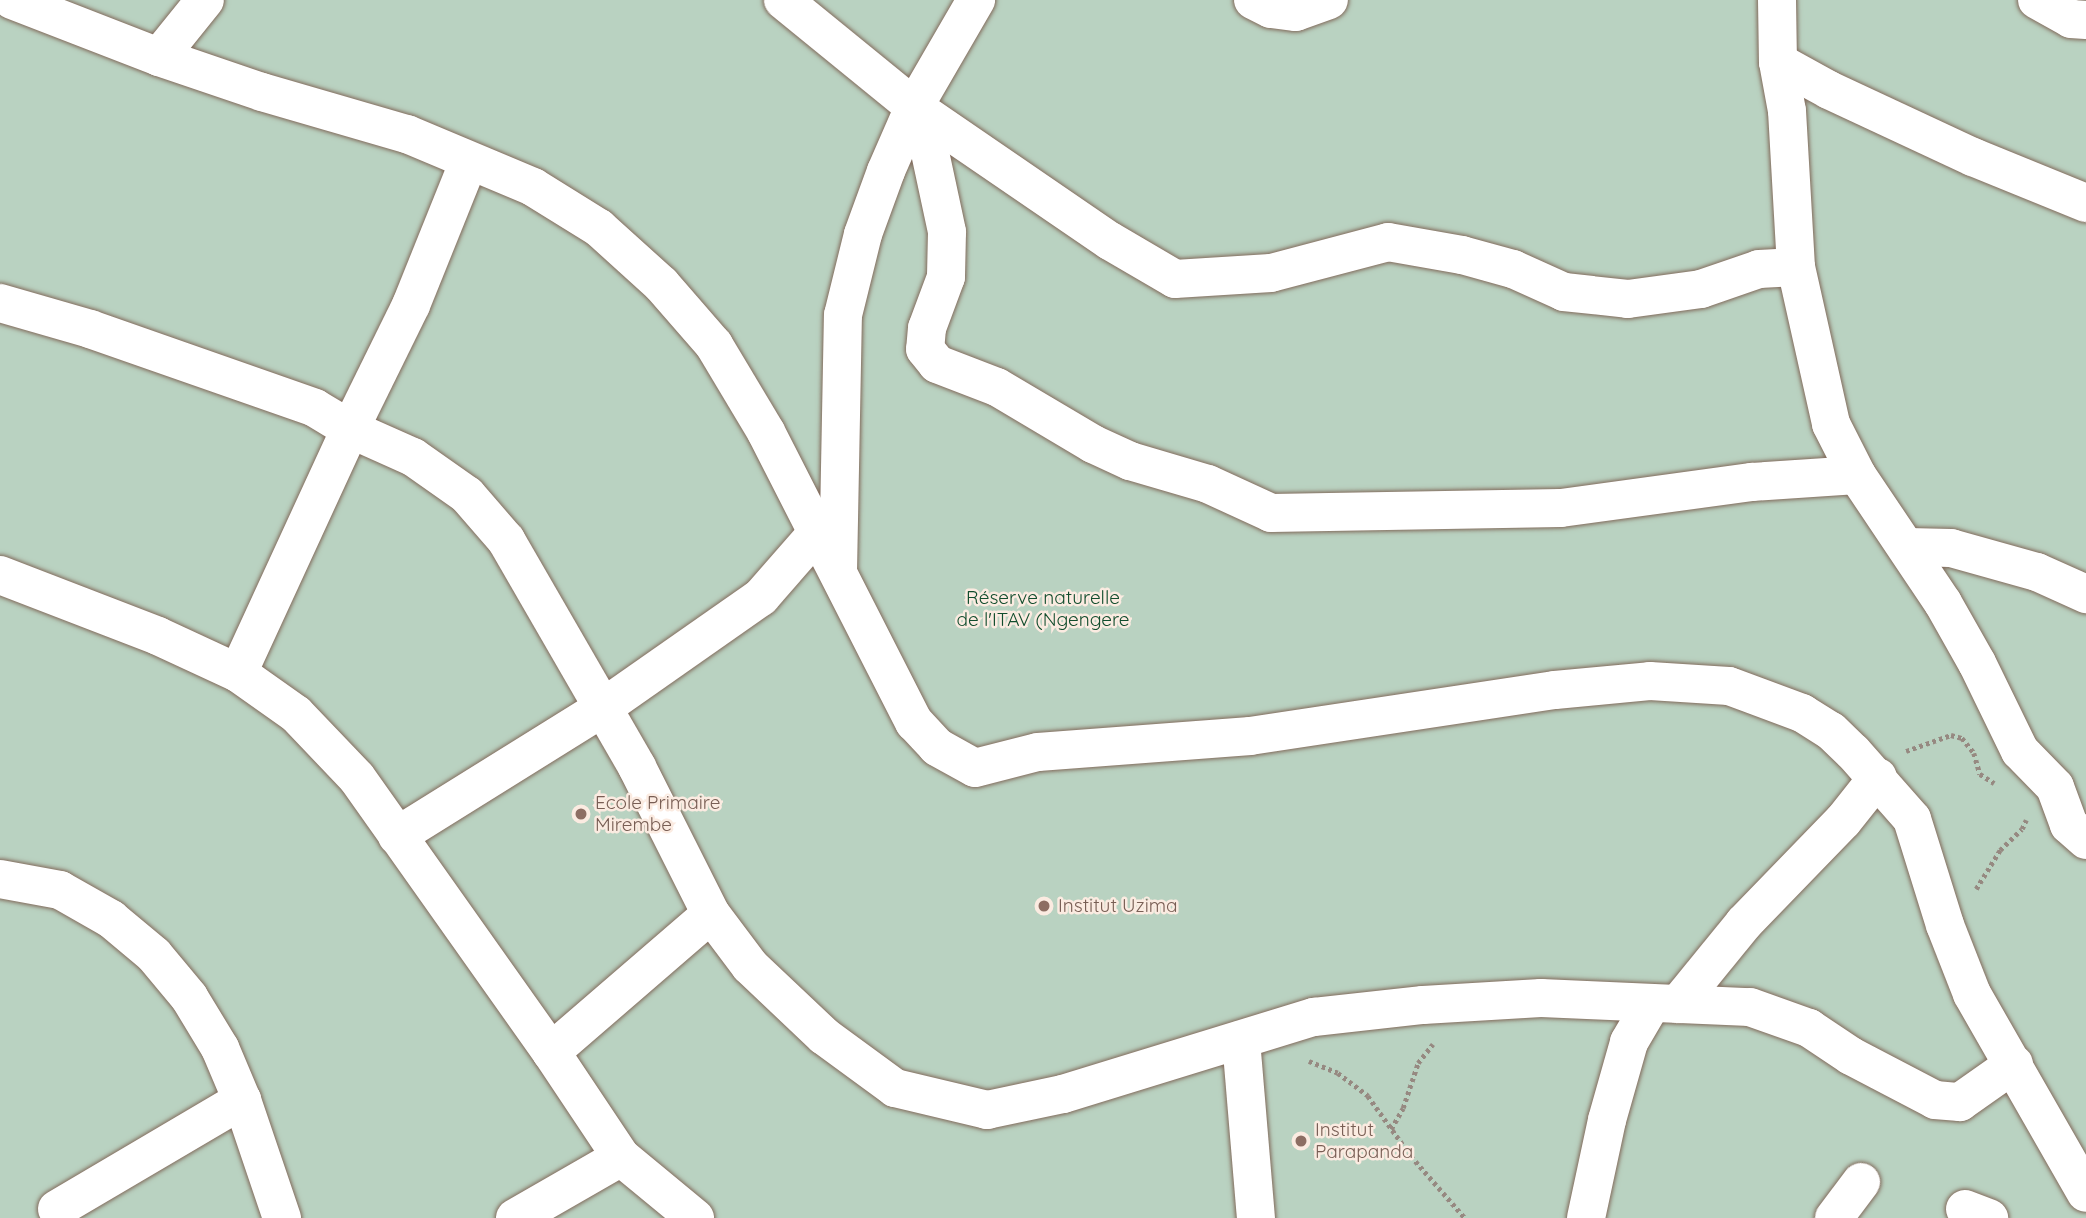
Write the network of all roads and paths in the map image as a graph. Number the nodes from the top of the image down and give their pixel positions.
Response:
1 (12, 0) edge
2 (205, 0) edge
3 (783, 0) edge
4 (976, 0) edge
5 (1253, 0) edge
6 (1329, 0) edge
7 (1777, 0) edge
8 (2037, 0) edge
9 (2086, 20) edge
10 (159, 57) junction
11 (1778, 62) junction
12 (914, 107) junction
13 (469, 161) junction
14 (2086, 202) edge
15 (1796, 267) junction
16 (0, 303) edge
17 (349, 429) junction
18 (1857, 475) junction
19 (816, 534) junction
20 (1908, 547) junction
21 (838, 574) junction
22 (0, 575) edge
23 (2086, 594) edge
24 (238, 673) junction
25 (601, 709) junction
26 (1866, 765) junction
27 (2041, 774) junction
28 (397, 836) junction
29 (2086, 841) edge
30 (0, 879) edge
31 (711, 914) junction
32 (1948, 932) junction
33 (1471, 1002) junction
34 (1665, 1003) junction
35 (1256, 1036) junction
36 (551, 1052) junction
37 (2014, 1063) junction
38 (242, 1100) junction
39 (1391, 1129) junction
40 (621, 1157) junction
41 (1861, 1182) dead end
42 (2086, 1194) edge
43 (57, 1209) dead end
44 (282, 1218) edge
45 (515, 1218) edge
46 (695, 1218) edge
47 (1256, 1218) edge
48 (1465, 1218) edge
49 (1586, 1218) edge
50 (1834, 1218) edge

1 - 10 street
2 - 10 street
3 - 12 street
4 - 12 street
5 - 6 street
7 - 11 street
8 - 9 street
10 - 13 street
11 - 14 street
11 - 15 street
12 - 15 street
12 - 18 street
12 - 21 street
13 - 17 street
13 - 19 street
15 - 18 street
16 - 17 street
17 - 24 street
17 - 25 street
18 - 20 street
19 - 21 street
19 - 25 street
20 - 23 street
20 - 27 street
21 - 26 street
22 - 24 street
24 - 28 street
25 - 28 street
25 - 31 street
26 - 27 path
26 - 32 street
26 - 34 street
27 - 29 street
27 - 32 path
28 - 36 street
30 - 38 street
31 - 35 street
31 - 36 street
32 - 37 street
33 - 34 street
33 - 35 street
33 - 39 path
34 - 37 street
34 - 49 street
35 - 39 path
35 - 47 street
36 - 40 street
37 - 42 street
38 - 43 street
38 - 44 street
39 - 48 path
40 - 45 street
40 - 46 street
41 - 50 street

